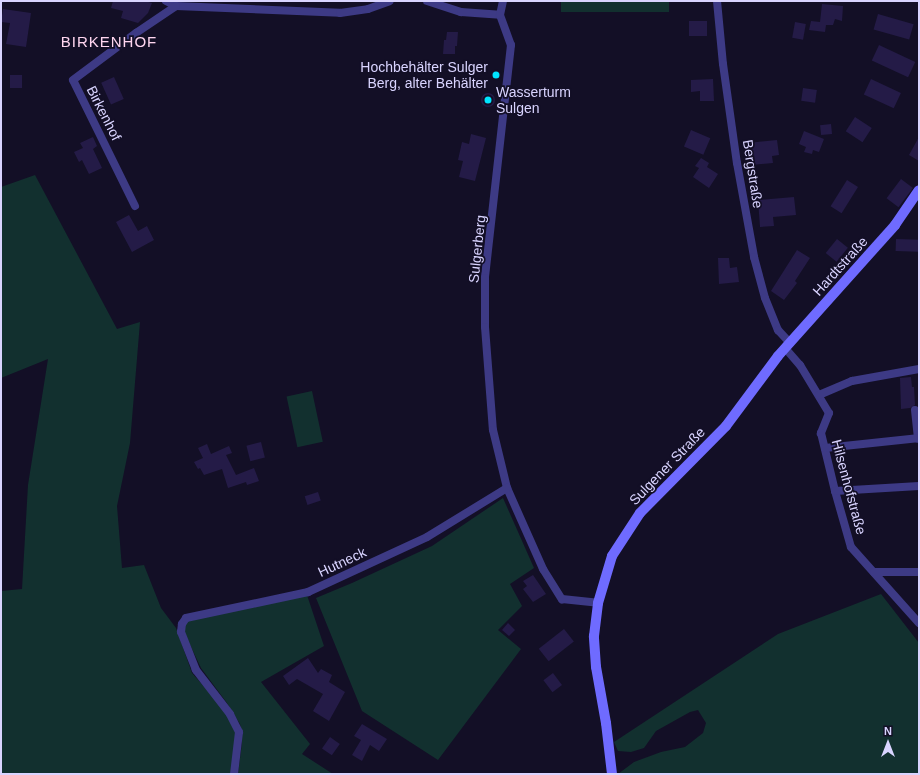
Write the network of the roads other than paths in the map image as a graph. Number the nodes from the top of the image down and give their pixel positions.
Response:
1 (166, 1) edge
2 (390, 1) edge
3 (427, 1) edge
4 (503, 1) edge
5 (717, 1) edge
6 (176, 6) junction
7 (500, 15) junction
8 (919, 190) edge
9 (135, 206) dead end
10 (788, 345) junction
11 (778, 356) joint
12 (919, 369) edge
13 (819, 395) junction
14 (915, 410) dead end
15 (918, 439) edge
16 (825, 448) junction
17 (919, 486) edge
18 (507, 488) junction
19 (835, 491) junction
20 (874, 572) junction
21 (919, 572) edge
22 (598, 603) junction
23 (919, 623) edge
24 (234, 774) edge
25 (612, 774) edge

1 - 6 street
2 - 6 street
3 - 7 street
4 - 7 street
5 - 10 street, Bergstraße
6 - 9 street, Birkenhof
7 - 18 street, Sulgerberg
8 - 10 main road, Hardtstraße
10 - 11 main road, Hardtstraße
10 - 13 street, Hilsenhofstraße
11 - 22 main road, Sulgener Straße
12 - 13 street
13 - 16 street, Hilsenhofstraße
14 - 15 street
15 - 16 street
16 - 19 street, Hilsenhofstraße
17 - 19 street
18 - 22 street
18 - 24 street, Hutneck
19 - 20 street, Hilsenhofstraße
20 - 21 street
20 - 23 street, Hilsenhofstraße
22 - 25 main road, Sulgener Straße

